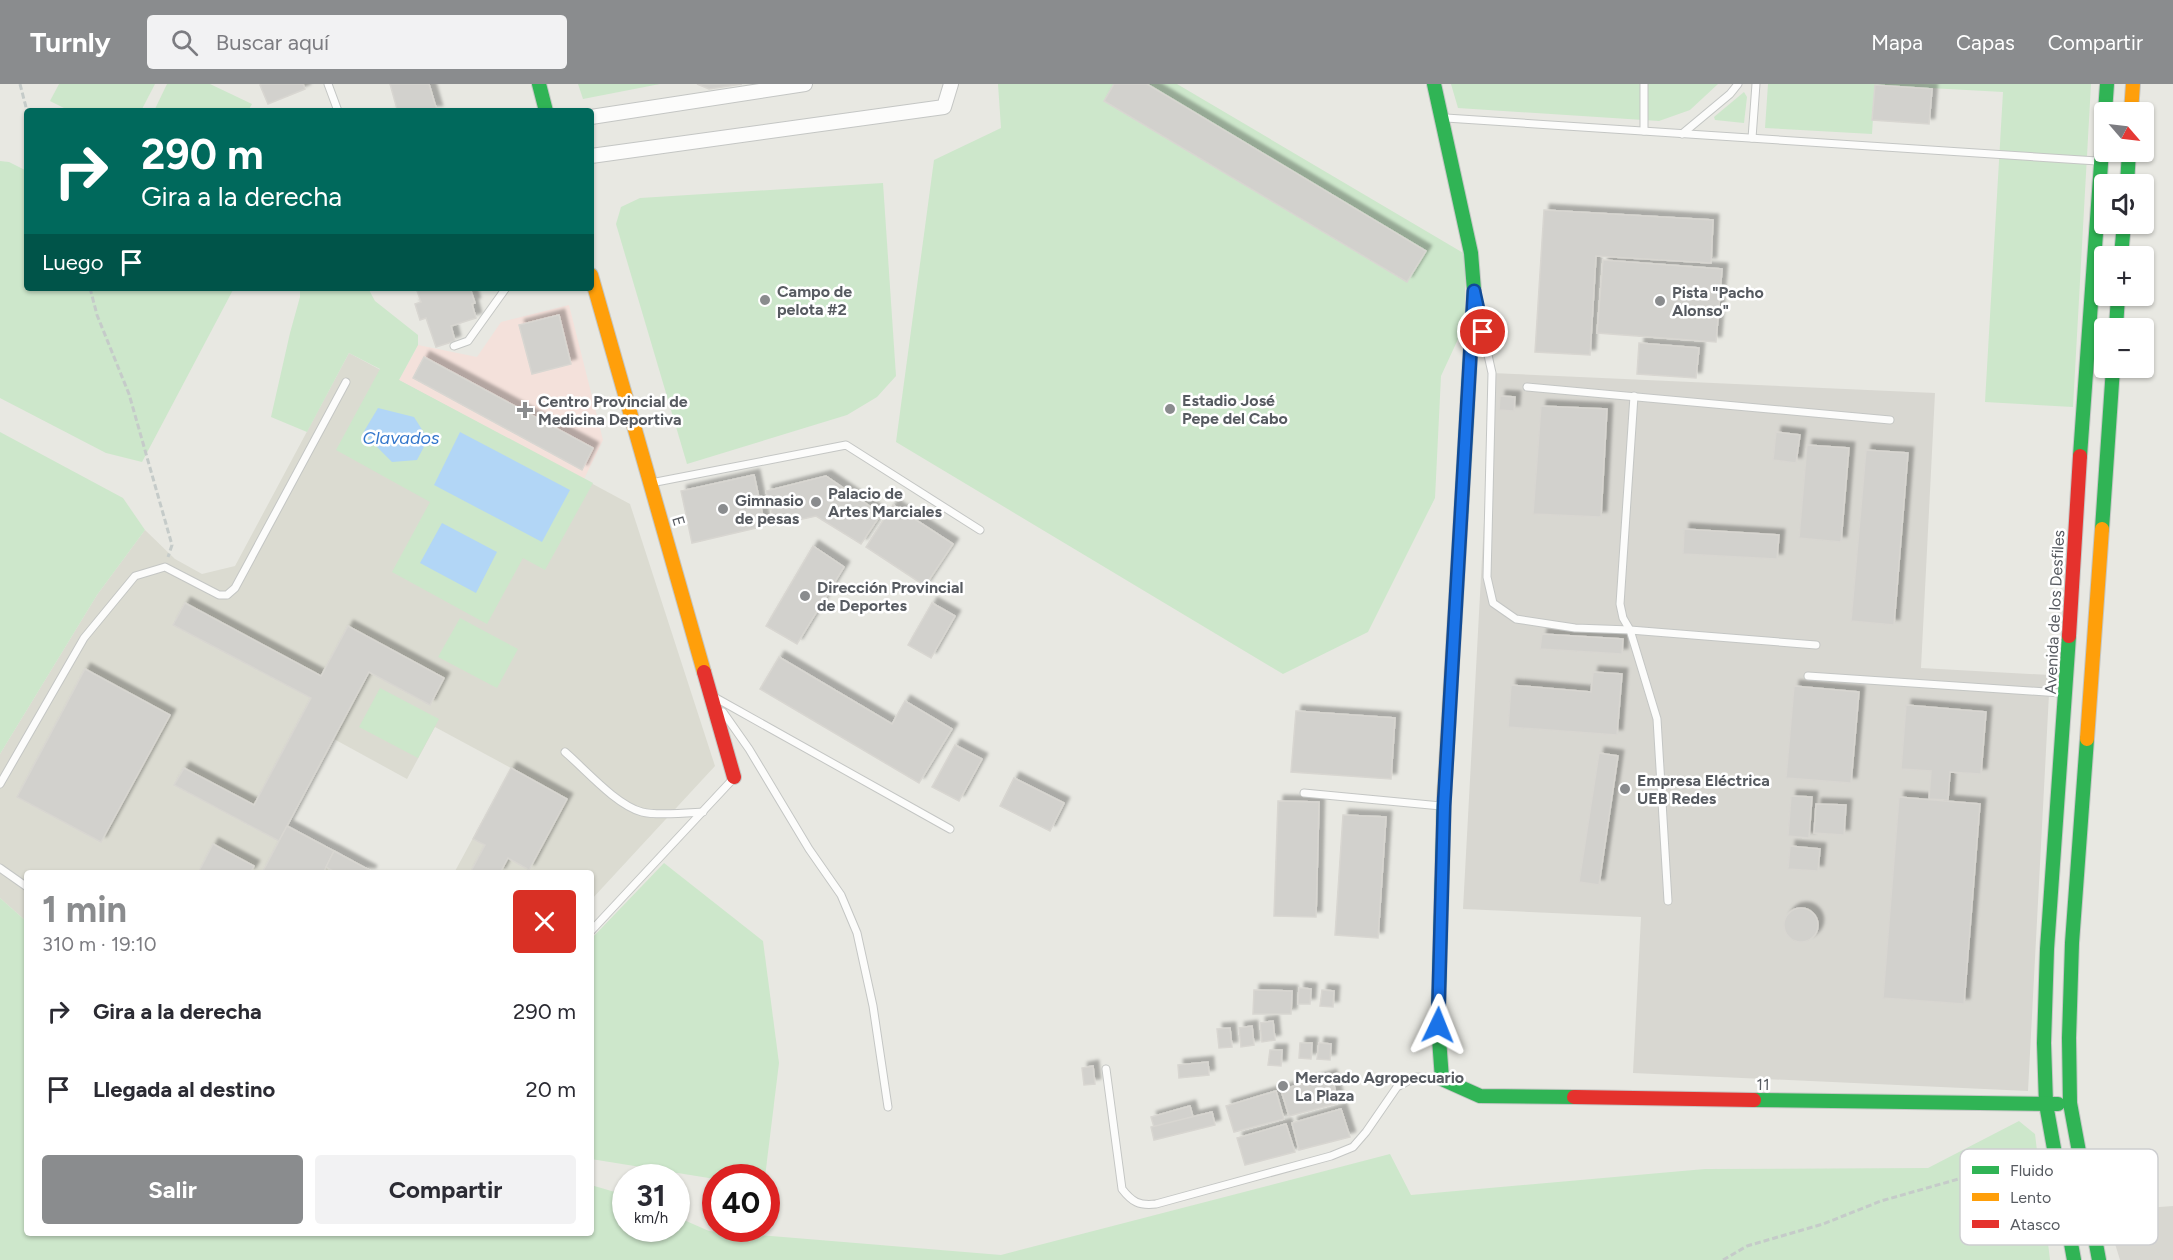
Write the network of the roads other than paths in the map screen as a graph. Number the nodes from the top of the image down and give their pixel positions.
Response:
1 (328, 84) edge
2 (538, 84) edge
3 (805, 84) edge
4 (951, 84) edge
5 (1434, 84) edge
6 (1644, 84) edge
7 (1738, 84) edge
8 (1756, 84) edge
9 (2107, 84) edge
10 (2133, 84) edge
11 (2106, 102) edge
12 (2132, 102) edge
13 (337, 108) edge
14 (545, 108) edge
15 (594, 117) edge
16 (1443, 118) junction
17 (1644, 131) junction
18 (1682, 134) junction
19 (1752, 138) junction
20 (594, 156) edge
21 (2094, 161) edge
22 (2102, 162) edge
23 (594, 289) edge
24 (504, 291) edge
25 (1474, 291) junction
26 (454, 346) dead end
27 (2112, 378) edge
28 (346, 382) dead end
29 (1527, 387) dead end
30 (1634, 396) junction
31 (1890, 420) dead end
32 (651, 483) junction
33 (980, 530) dead end
34 (1630, 630) junction
35 (1816, 645) dead end
36 (1808, 676) dead end
37 (2066, 694) junction
38 (2089, 695) junction
39 (711, 696) junction
40 (565, 752) dead end
41 (734, 777) joint
42 (0, 784) edge
43 (1304, 793) dead end
44 (1444, 806) junction
45 (703, 812) junction
46 (950, 829) dead end
47 (0, 868) edge
48 (24, 885) edge
49 (1668, 901) dead end
50 (594, 928) edge
51 (1106, 1069) dead end
52 (1442, 1079) junction
53 (2046, 1104) junction
54 (2070, 1104) junction
55 (888, 1107) dead end
56 (2055, 1149) edge
57 (2078, 1149) edge
58 (2071, 1245) edge
59 (2096, 1245) edge
60 (2074, 1260) edge
61 (2099, 1260) edge

1 - 13 lane
2 - 14 main road
3 - 15 street
4 - 20 street
5 - 16 main road
6 - 17 lane
7 - 18 lane
8 - 19 lane
9 - 11 main road
10 - 12 main road
16 - 17 lane
16 - 25 main road
17 - 18 lane
18 - 19 lane
19 - 21 lane
22 - 37 main road, Avenida de los Desfiles
23 - 32 main road, E
24 - 26 lane
25 - 34 lane
25 - 44 main road
27 - 38 main road
28 - 42 lane
29 - 30 lane
30 - 31 lane
30 - 34 lane
32 - 33 lane
32 - 39 main road, E
34 - 35 lane
34 - 49 lane
36 - 37 lane
37 - 38 main road
37 - 53 main road, Avenida de los Desfiles
38 - 54 main road
39 - 41 main road, E
39 - 46 lane
39 - 55 lane
40 - 45 lane
41 - 45 lane
43 - 44 lane
44 - 52 main road
45 - 50 lane
47 - 48 lane
51 - 52 lane
52 - 53 main road, 11
53 - 54 main road, 11
53 - 56 main road, Avenida de los Desfiles
54 - 57 main road
58 - 60 main road, Avenida de los Desfiles
59 - 61 main road

